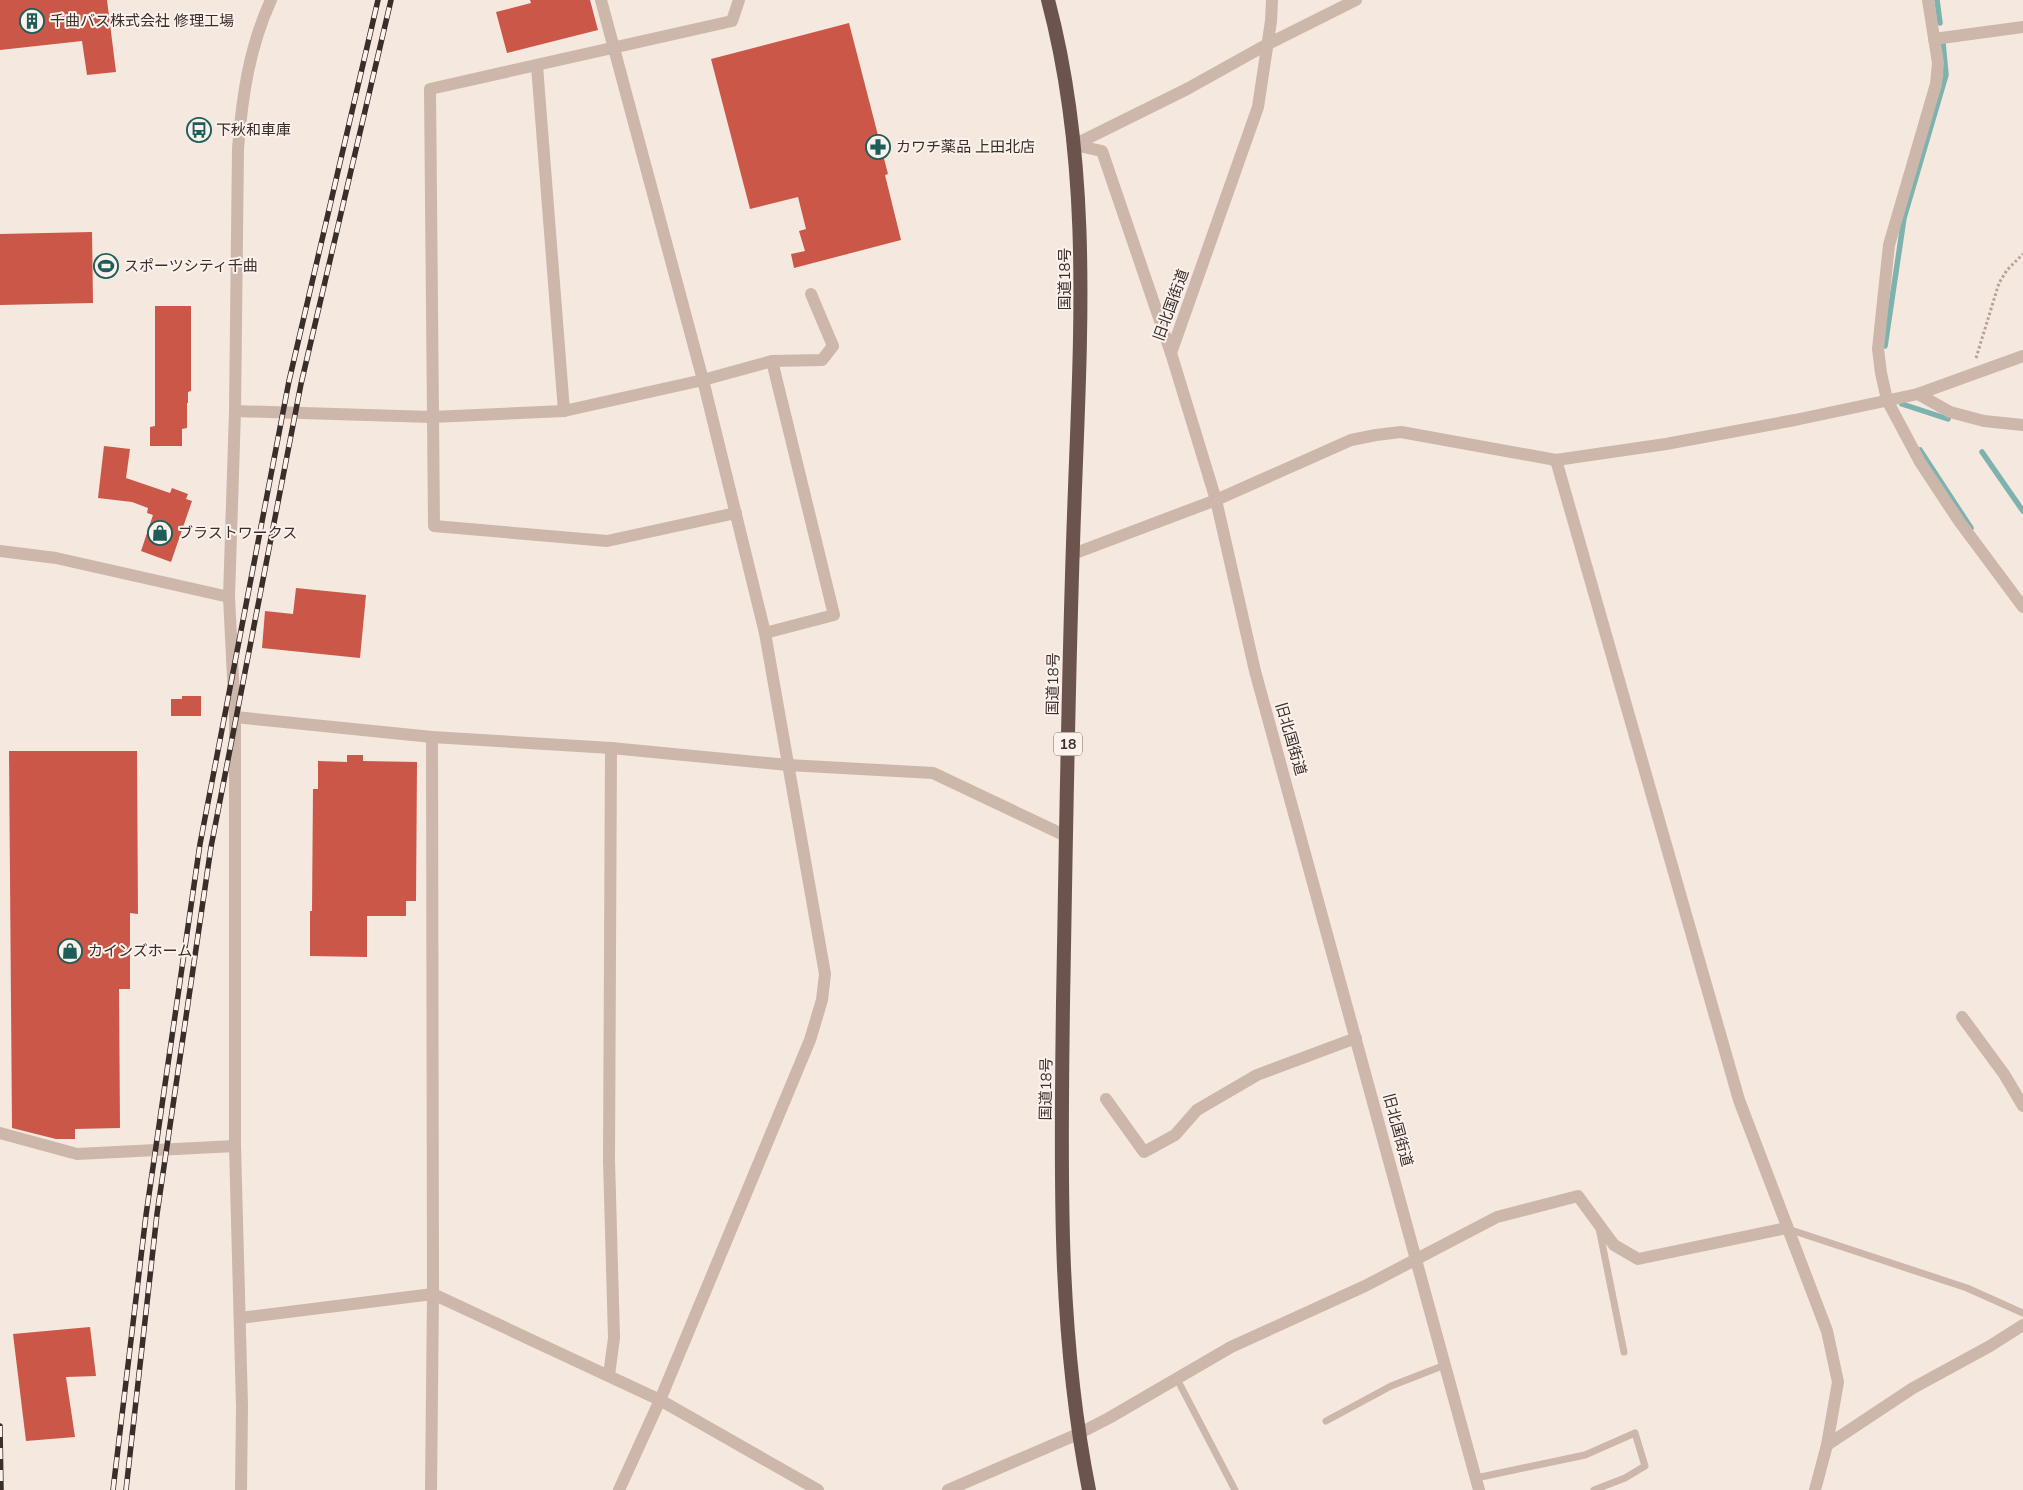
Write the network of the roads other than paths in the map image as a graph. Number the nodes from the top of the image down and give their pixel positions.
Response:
1 (270, 0) edge
2 (601, 0) edge
3 (739, 0) edge
4 (1048, 0) edge
5 (1272, 0) edge
6 (1356, 0) edge
7 (1928, 0) edge
8 (2023, 27) edge
9 (1934, 39) junction
10 (1266, 45) junction
11 (613, 47) junction
12 (537, 66) junction
13 (1074, 145) junction
14 (811, 294) dead end
15 (1172, 353) junction
16 (2023, 356) edge
17 (772, 361) junction
18 (702, 380) junction
19 (1918, 394) junction
20 (1888, 400) junction
21 (235, 411) junction
22 (564, 411) junction
23 (432, 417) junction
24 (2023, 425) edge
25 (1556, 460) junction
26 (1216, 500) junction
27 (736, 513) junction
28 (0, 551) edge
29 (1073, 554) junction
30 (229, 597) junction
31 (2023, 607) edge
32 (765, 633) junction
33 (235, 718) junction
34 (432, 737) junction
35 (611, 748) junction
36 (788, 765) junction
37 (1066, 836) junction
38 (1962, 1017) dead end
39 (1356, 1038) junction
40 (1106, 1099) dead end
41 (2023, 1106) edge
42 (0, 1134) edge
43 (235, 1146) junction
44 (1598, 1223) junction
45 (1787, 1228) junction
46 (1416, 1260) junction
47 (433, 1294) junction
48 (2023, 1314) edge
49 (240, 1318) junction
50 (2023, 1325) edge
51 (1624, 1352) dead end
52 (1445, 1364) junction
53 (609, 1375) junction
54 (1177, 1379) junction
55 (660, 1400) junction
56 (1326, 1421) dead end
57 (1078, 1434) junction
58 (1827, 1445) junction
59 (1478, 1484) edge
60 (241, 1490) edge
61 (431, 1490) edge
62 (619, 1490) edge
63 (818, 1490) edge
64 (948, 1490) edge
65 (1089, 1490) edge
66 (1235, 1490) edge
67 (1594, 1490) edge
68 (1815, 1490) edge

1 - 21 street
2 - 11 street
3 - 11 street
4 - 13 highway, 国道18号 / 18
5 - 10 street, 旧北国街道
6 - 10 street
7 - 9 street
8 - 9 street
9 - 20 street
10 - 13 street
10 - 15 street, 旧北国街道
11 - 12 street
11 - 18 street
12 - 22 street
12 - 23 street
13 - 15 street
13 - 29 highway, 国道18号 / 18
14 - 17 street
15 - 26 street, 旧北国街道
16 - 19 street
17 - 18 street
17 - 32 street
18 - 22 street
18 - 27 street
19 - 20 street
19 - 24 street
20 - 25 street
20 - 31 street
21 - 23 street
21 - 30 street
22 - 23 street
23 - 27 street
25 - 26 street
25 - 45 street
26 - 29 street
26 - 39 street, 旧北国街道
27 - 32 street
28 - 30 street
29 - 37 highway, 国道18号 / 18
30 - 33 street
32 - 36 street
33 - 34 street
33 - 43 street
34 - 35 street
34 - 47 street
35 - 36 street
35 - 53 street
36 - 37 street
36 - 55 street
37 - 57 highway, 国道18号 / 18
38 - 41 street
39 - 40 street
39 - 46 street, 旧北国街道
42 - 43 street
43 - 49 street
44 - 45 street
44 - 46 street
44 - 51 lane
45 - 48 lane
45 - 58 street
46 - 52 street, 旧北国街道
46 - 54 street
47 - 49 street
47 - 53 street
47 - 61 street
49 - 60 street
50 - 58 street
52 - 56 lane
52 - 59 street, 旧北国街道
53 - 55 street
54 - 57 street
54 - 66 lane
55 - 62 street
55 - 63 street
57 - 64 street
57 - 65 highway, 国道18号 / 18
58 - 68 street
59 - 67 lane

